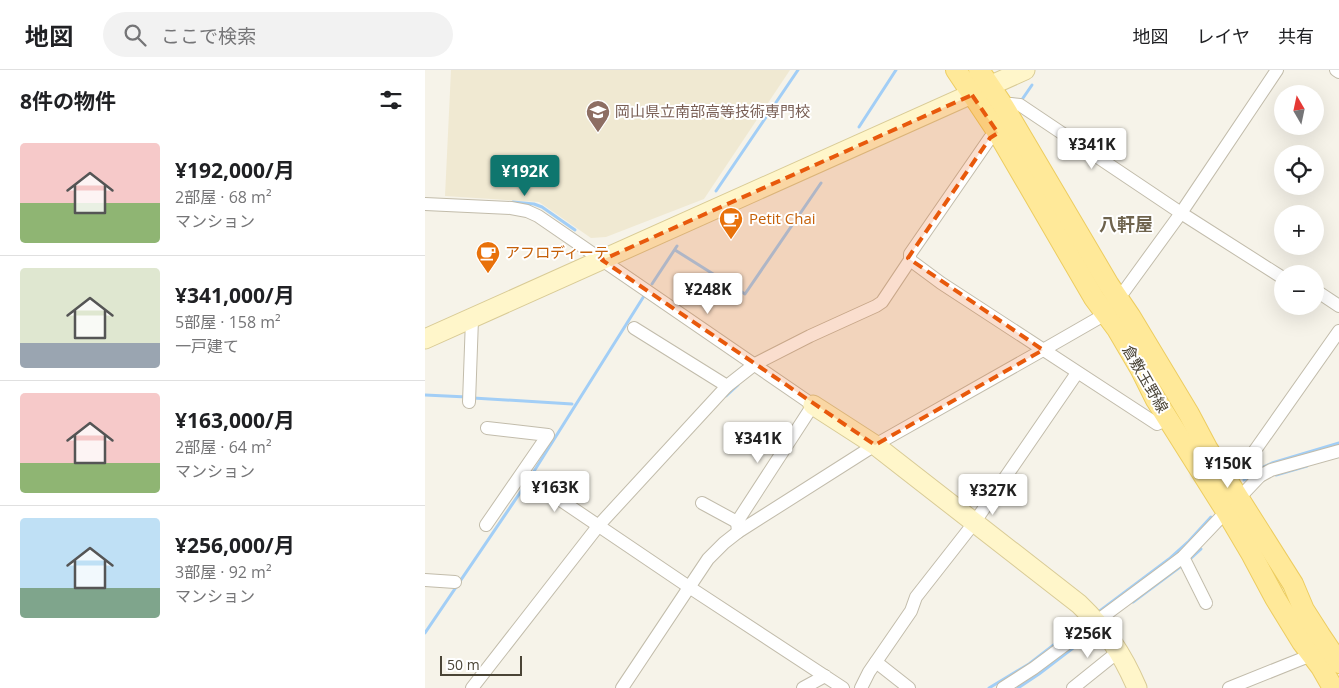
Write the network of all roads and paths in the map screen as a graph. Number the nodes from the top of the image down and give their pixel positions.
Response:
1 (956, 70) edge
2 (979, 70) edge
3 (1025, 70) edge
4 (1277, 70) edge
5 (981, 91) junction
6 (1011, 104) dead end
7 (998, 133) junction
8 (425, 204) edge
9 (1181, 212) junction
10 (602, 260) junction
11 (910, 260) junction
12 (1274, 272) edge
13 (1324, 296) edge
14 (1112, 306) junction
15 (1339, 306) edge
16 (472, 318) junction
17 (634, 328) dead end
18 (1339, 332) edge
19 (425, 339) edge
20 (1043, 350) junction
21 (755, 364) junction
22 (1077, 373) junction
23 (727, 386) junction
24 (469, 402) dead end
25 (813, 405) junction
26 (1168, 419) junction
27 (487, 428) dead end
28 (875, 445) junction
29 (1339, 451) edge
30 (1257, 472) junction
31 (522, 474) junction
32 (702, 503) dead end
33 (1232, 504) junction
34 (974, 522) junction
35 (487, 525) dead end
36 (601, 527) junction
37 (737, 527) junction
38 (1185, 561) junction
39 (425, 580) edge
40 (455, 582) dead end
41 (689, 587) junction
42 (1206, 602) dead end
43 (1093, 617) junction
44 (1119, 651) junction
45 (1330, 654) edge
46 (876, 662) junction
47 (825, 676) junction
48 (472, 688) edge
49 (622, 688) edge
50 (803, 688) edge
51 (843, 688) edge
52 (861, 688) edge
53 (909, 688) edge
54 (1003, 688) edge
55 (1073, 688) edge
56 (1137, 688) edge
57 (1229, 688) edge
58 (1333, 688) edge

1 - 5 main road, 倉敷玉野線
2 - 5 main road, 倉敷玉野線
3 - 5 street
4 - 9 street
5 - 7 main road, 倉敷玉野線
5 - 10 street
5 - 14 main road, 倉敷玉野線
6 - 9 street
7 - 11 street
7 - 14 main road, 倉敷玉野線
8 - 10 street
9 - 12 street
9 - 14 street
10 - 16 street
10 - 21 street
11 - 20 street
11 - 21 street
13 - 15 street
14 - 20 street
14 - 26 main road, 倉敷玉野線
14 - 33 main road, 倉敷玉野線
16 - 19 street
16 - 24 street
17 - 23 street
18 - 30 street
20 - 22 street
20 - 28 street
21 - 23 street
21 - 25 street
22 - 26 street
22 - 34 street
23 - 36 street
25 - 28 street
25 - 37 street
26 - 33 main road, 倉敷玉野線
27 - 31 street
28 - 34 street
28 - 37 street
29 - 30 street
30 - 33 street
31 - 35 street
31 - 36 street
32 - 37 street
33 - 38 street
33 - 45 main road, 倉敷玉野線
34 - 43 street
34 - 46 street
36 - 41 street
36 - 48 street
37 - 41 street
38 - 42 street
38 - 43 street
39 - 40 street
41 - 47 street
41 - 49 street
43 - 44 street
43 - 54 street
44 - 55 street
44 - 56 street
45 - 57 street
45 - 58 main road, 倉敷玉野線
46 - 52 street
46 - 53 street
47 - 50 street
47 - 51 street

